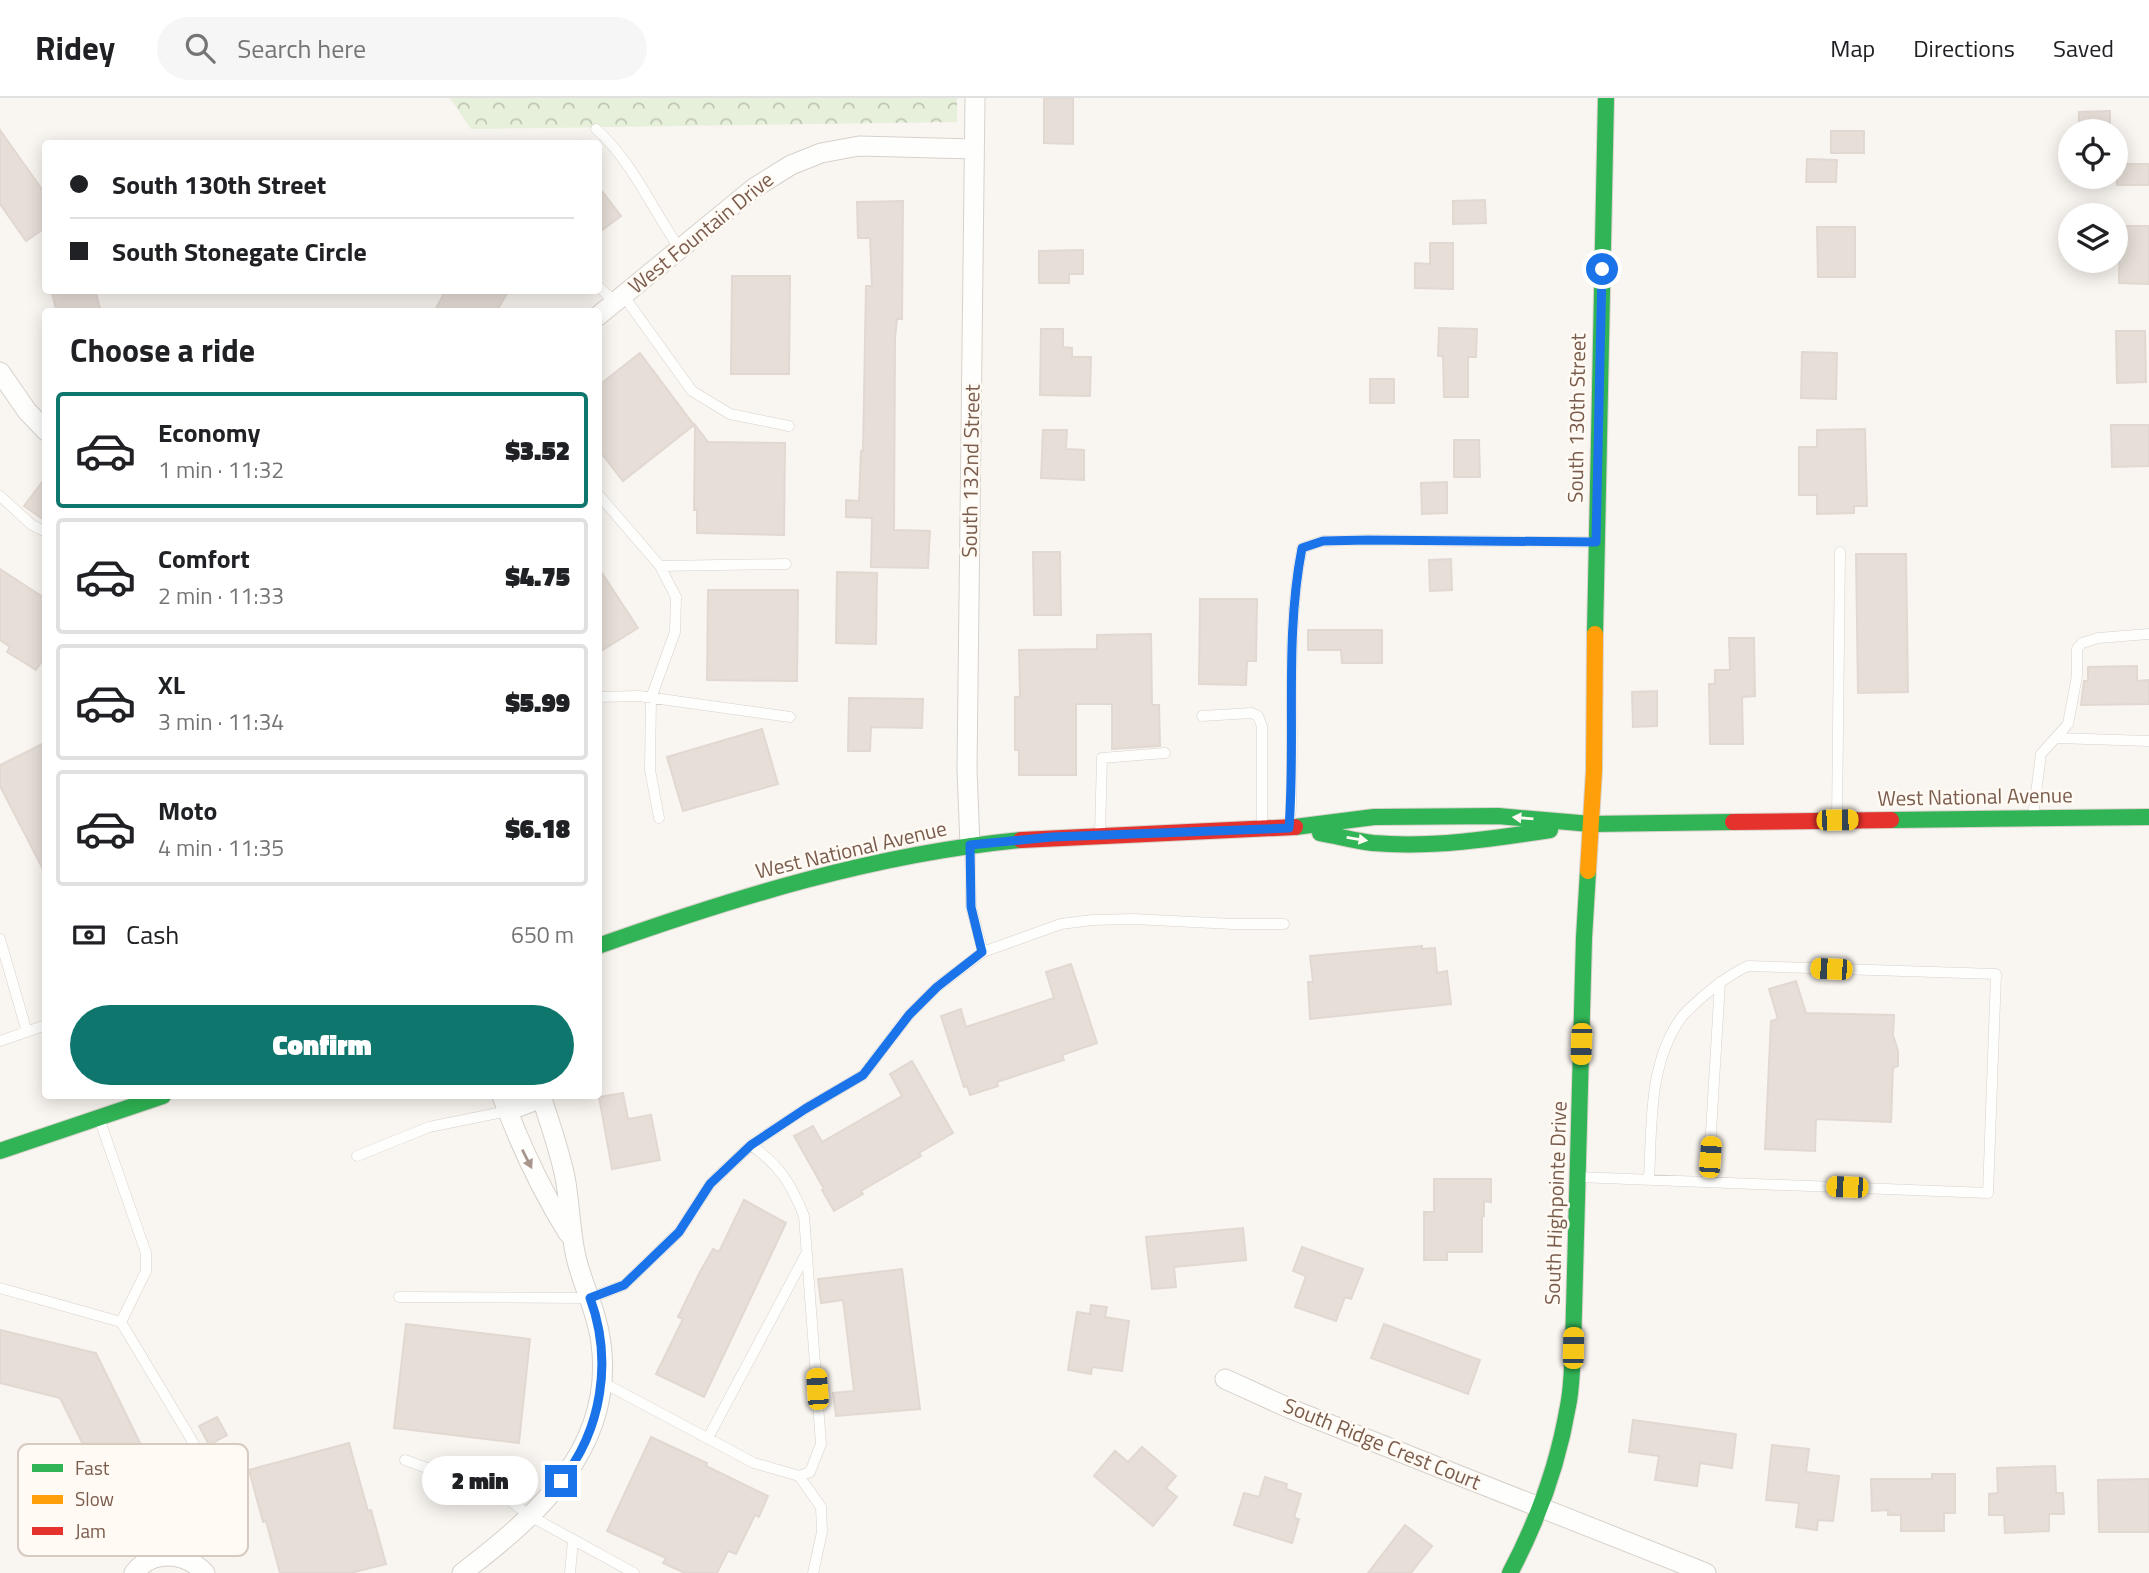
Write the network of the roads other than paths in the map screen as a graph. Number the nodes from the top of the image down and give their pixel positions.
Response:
1 (975, 98) edge
2 (1606, 98) edge
3 (596, 129) dead end
4 (974, 149) junction
5 (680, 249) junction
6 (602, 288) edge
7 (619, 299) junction
8 (602, 313) edge
9 (0, 372) edge
10 (789, 426) dead end
11 (42, 427) edge
12 (0, 496) edge
13 (602, 498) edge
14 (42, 530) edge
15 (1596, 542) junction
16 (1840, 552) dead end
17 (786, 564) dead end
18 (660, 566) junction
19 (2149, 634) edge
20 (602, 697) edge
21 (651, 698) junction
22 (1202, 716) dead end
23 (790, 717) dead end
24 (2056, 738) junction
25 (2149, 741) edge
26 (1165, 753) dead end
27 (2149, 817) edge
28 (659, 818) dead end
29 (2033, 818) junction
30 (1837, 820) junction
31 (1591, 824) junction
32 (1289, 828) junction
33 (1262, 829) junction
34 (1100, 835) junction
35 (970, 845) junction
36 (1284, 924) dead end
37 (0, 939) edge
38 (602, 945) edge
39 (982, 952) junction
40 (1720, 982) junction
41 (42, 1026) edge
42 (27, 1032) junction
43 (0, 1041) edge
44 (154, 1099) edge
45 (530, 1099) edge
46 (543, 1099) edge
47 (505, 1103) edge
48 (99, 1117) junction
49 (751, 1145) junction
50 (0, 1151) edge
51 (357, 1156) dead end
52 (1578, 1177) junction
53 (1649, 1179) junction
54 (1708, 1182) junction
55 (572, 1239) junction
56 (807, 1253) junction
57 (0, 1288) edge
58 (399, 1297) dead end
59 (590, 1298) junction
60 (121, 1322) junction
61 (1225, 1379) dead end
62 (602, 1382) junction
63 (708, 1438) junction
64 (194, 1444) edge
65 (405, 1460) dead end
66 (799, 1476) junction
67 (1539, 1507) junction
68 (530, 1516) junction
69 (573, 1540) junction
70 (134, 1573) edge
71 (205, 1573) edge
72 (462, 1573) edge
73 (570, 1573) edge
74 (634, 1573) edge
75 (813, 1573) edge
76 (1510, 1573) edge
77 (1706, 1573) edge

1 - 4 street, South 132nd Street
2 - 15 main road, South 130th Street
3 - 5 lane
4 - 5 street, West Fountain Drive
4 - 35 street, South 132nd Street
5 - 7 street, West Fountain Drive
6 - 7 lane
7 - 8 street, West Fountain Drive
7 - 10 lane
9 - 11 street
12 - 14 lane
13 - 18 lane
15 - 31 main road, South 130th Street
15 - 32 lane
16 - 30 lane
17 - 18 lane
18 - 21 lane
19 - 24 lane
20 - 21 lane
21 - 23 lane
21 - 28 lane
22 - 33 lane
24 - 25 lane
24 - 29 lane
26 - 34 lane
27 - 29 main road, West National Avenue
29 - 30 main road, West National Avenue
30 - 31 main road, West National Avenue
31 -> 32 main road, West National Avenue
32 -> 31 main road, West National Avenue
31 - 52 main road, South Highpointe Drive
32 - 33 main road, West National Avenue
33 - 34 main road, West National Avenue
34 - 35 main road, West National Avenue
35 - 38 main road, West National Avenue
35 - 39 lane
36 - 39 lane
37 - 42 lane
39 - 49 lane
40 - 53 lane
40 - 54 lane
40 - 54 lane
41 - 42 lane
42 - 43 lane
44 - 48 main road
45 - 47 street
46 - 55 street
47 - 51 lane
47 -> 55 street
48 - 50 main road
48 - 60 lane
49 - 56 lane
49 - 59 lane
52 - 53 lane
52 - 67 main road, South Highpointe Drive
53 - 54 lane
55 - 59 street
56 - 63 lane
56 - 66 lane
57 - 60 lane
58 - 59 lane
59 - 62 street
60 - 64 lane
61 - 67 street, South Ridge Crest Court
62 - 63 lane
62 - 68 street
63 - 66 lane
65 - 68 lane
66 - 75 lane
67 - 76 main road, South Highpointe Drive
67 - 77 street, South Ridge Crest Court
68 - 69 lane
68 - 72 street
69 - 73 lane
69 - 74 lane
70 - 71 street

